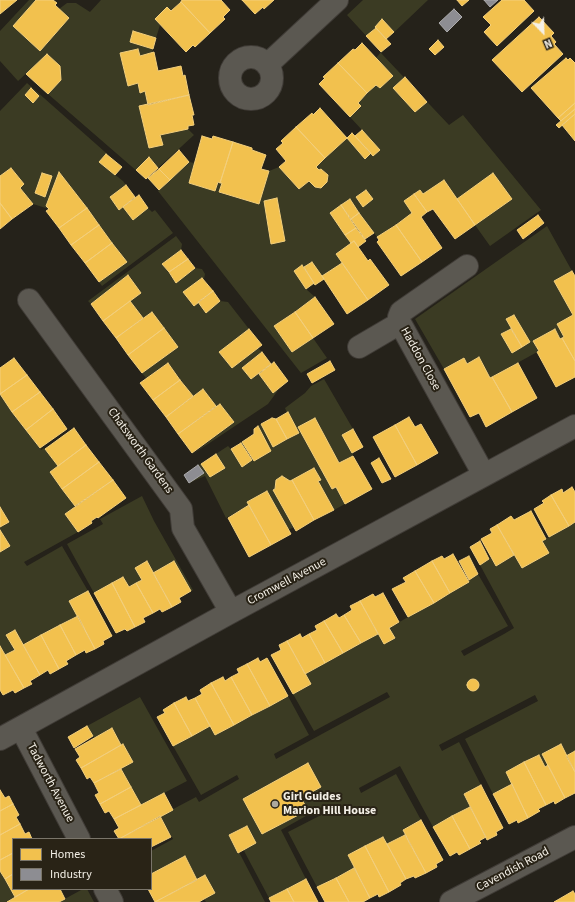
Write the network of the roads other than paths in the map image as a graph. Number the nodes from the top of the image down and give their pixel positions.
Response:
1 (336, 0) edge
2 (267, 65) dead end
3 (466, 266) dead end
4 (29, 300) dead end
5 (400, 323) junction
6 (359, 347) dead end
7 (575, 426) edge
8 (484, 475) junction
9 (231, 612) junction
10 (21, 728) junction
11 (0, 739) edge
12 (575, 837) edge
13 (78, 838) edge
14 (106, 890) edge
15 (112, 902) edge
16 (451, 902) edge

1 - 2 street
3 - 5 street, Haddon Close
4 - 9 street, Chatsworth Gardens
5 - 6 street
5 - 8 street, Haddon Close
7 - 8 street, Cromwell Avenue
8 - 9 street, Cromwell Avenue
9 - 10 street, Cromwell Avenue
10 - 11 street, Cromwell Avenue
10 - 13 street, Tadworth Avenue
12 - 16 street, Cavendish Road
14 - 15 street

